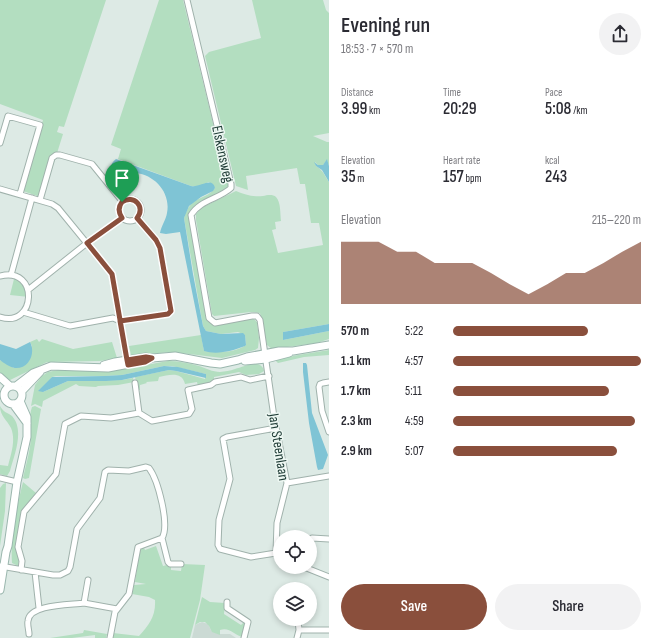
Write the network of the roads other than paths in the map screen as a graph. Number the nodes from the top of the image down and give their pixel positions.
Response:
1 (187, 0) edge
2 (0, 143) edge
3 (0, 189) edge
4 (20, 194) junction
5 (32, 198) junction
6 (40, 200) junction
7 (122, 202) junction
8 (122, 218) junction
9 (137, 218) junction
10 (87, 243) junction
11 (11, 275) junction
12 (0, 276) edge
13 (28, 290) junction
14 (24, 312) junction
15 (0, 317) edge
16 (120, 321) junction
17 (329, 345) edge
18 (266, 356) junction
19 (127, 362) junction
20 (269, 376) junction
21 (0, 377) edge
22 (329, 382) edge
23 (135, 383) dead end
24 (10, 388) edge
25 (16, 403) junction
26 (139, 413) junction
27 (276, 428) junction
28 (329, 432) edge
29 (329, 476) edge
30 (0, 478) edge
31 (18, 482) junction
32 (287, 483) junction
33 (277, 530) edge
34 (162, 538) junction
35 (317, 538) edge
36 (329, 539) edge
37 (273, 553) edge
38 (181, 564) dead end
39 (4, 567) edge
40 (21, 570) junction
41 (35, 572) junction
42 (317, 572) edge
43 (329, 577) edge
44 (88, 580) dead end
45 (0, 589) edge
46 (227, 602) dead end
47 (84, 604) junction
48 (40, 608) junction
49 (117, 609) junction
50 (299, 626) edge
51 (299, 630) junction
52 (329, 630) edge
53 (29, 634) dead end
54 (110, 638) edge
55 (244, 638) edge
56 (297, 638) edge

1 - 18 street, Elskensweg
2 - 4 street
3 - 4 street
4 - 5 street
5 - 6 street
5 - 11 street
6 - 7 street
6 - 10 street
7 - 8 street
7 - 9 street
8 - 9 street
8 - 10 street
9 - 16 street
10 - 13 street
10 - 16 street
11 - 12 street
11 - 13 street
13 - 14 street
14 - 15 street
14 - 16 street
16 - 19 street
17 - 18 street
18 - 19 street
18 - 20 street, Jan Steenlaan
19 - 24 street
20 - 26 street
20 - 27 street, Jan Steenlaan
21 - 24 street
22 - 28 street
23 - 26 street
24 - 25 street
24 - 25 street
25 - 31 street
26 - 40 street
27 - 32 street, Jan Steenlaan
27 - 37 street
29 - 32 street
30 - 31 street
31 - 39 street
32 - 33 street, Jan Steenlaan
34 - 38 street
34 - 41 street
34 - 49 street
35 - 36 street
39 - 40 street
39 - 45 street
40 - 41 street
41 - 48 street
42 - 43 street
44 - 47 street
46 - 55 street
47 - 48 street
47 - 49 street
48 - 53 street
49 - 54 street
50 - 51 street
51 - 52 street
51 - 56 street

